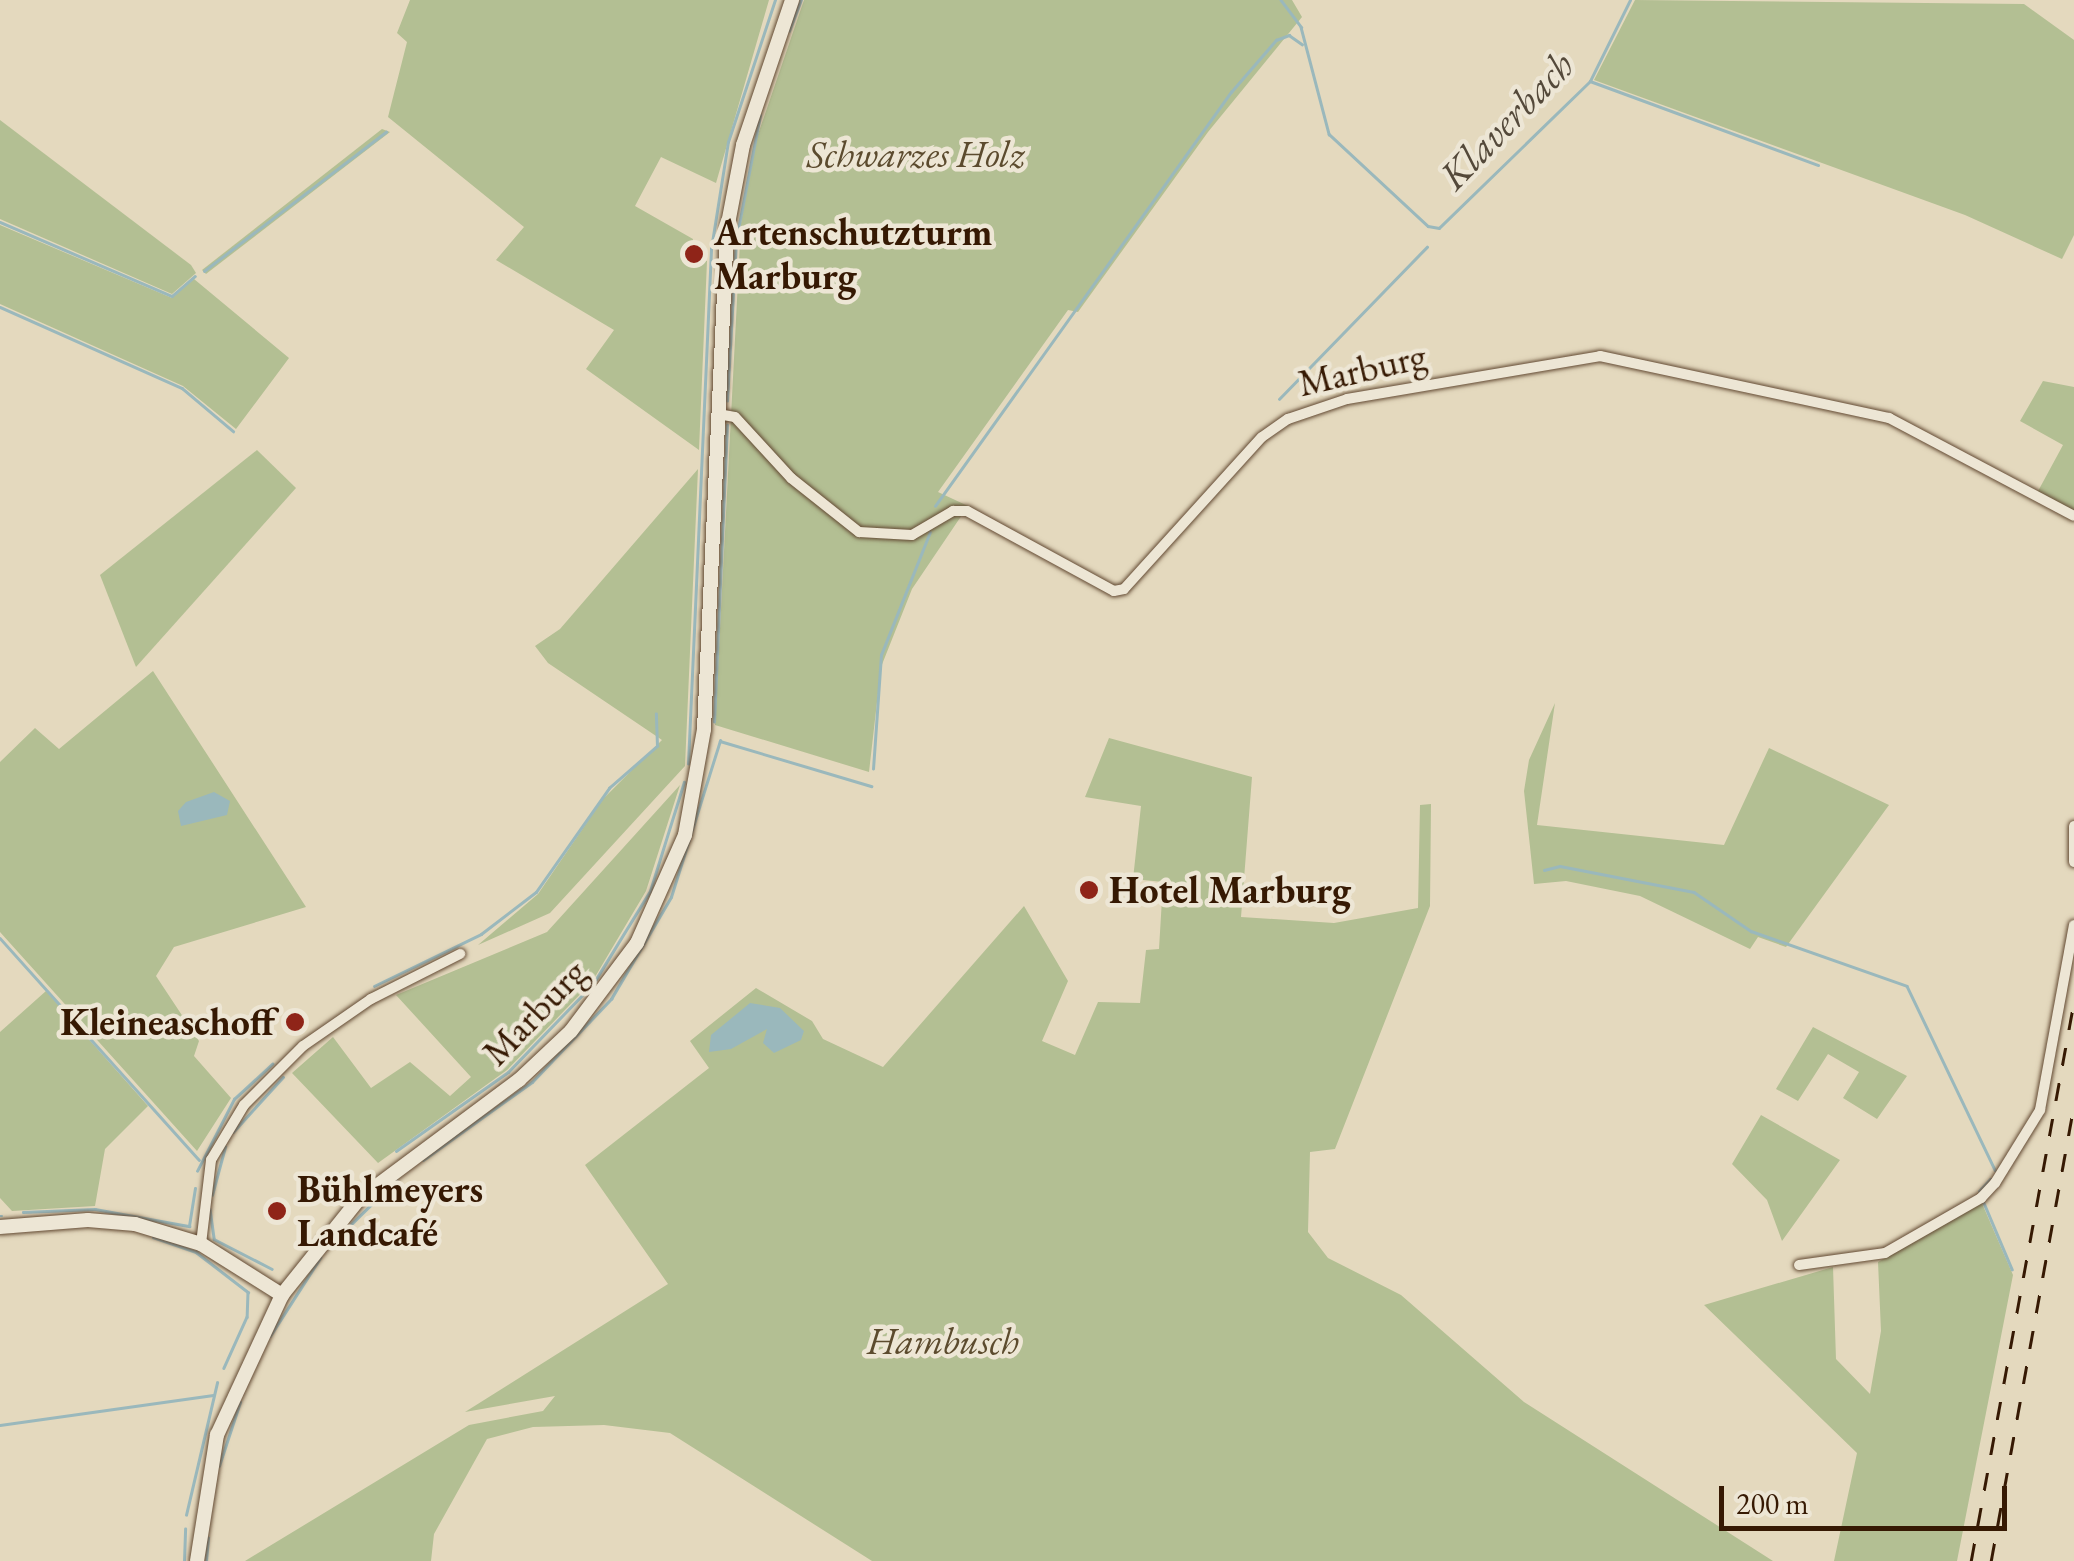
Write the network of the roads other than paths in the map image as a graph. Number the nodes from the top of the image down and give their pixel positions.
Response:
1 (792, 0) edge
2 (718, 414) junction
3 (2074, 516) edge
4 (2074, 826) edge
5 (2074, 862) edge
6 (2074, 926) edge
7 (460, 954) dead end
8 (0, 1226) edge
9 (201, 1244) junction
10 (1799, 1265) dead end
11 (282, 1296) junction
12 (197, 1561) edge

1 - 2 street, Marburg
2 - 3 street, Marburg
2 - 11 street, Marburg
4 - 5 street
6 - 10 street
7 - 9 street
8 - 9 street
9 - 11 street
11 - 12 street, Marburg

